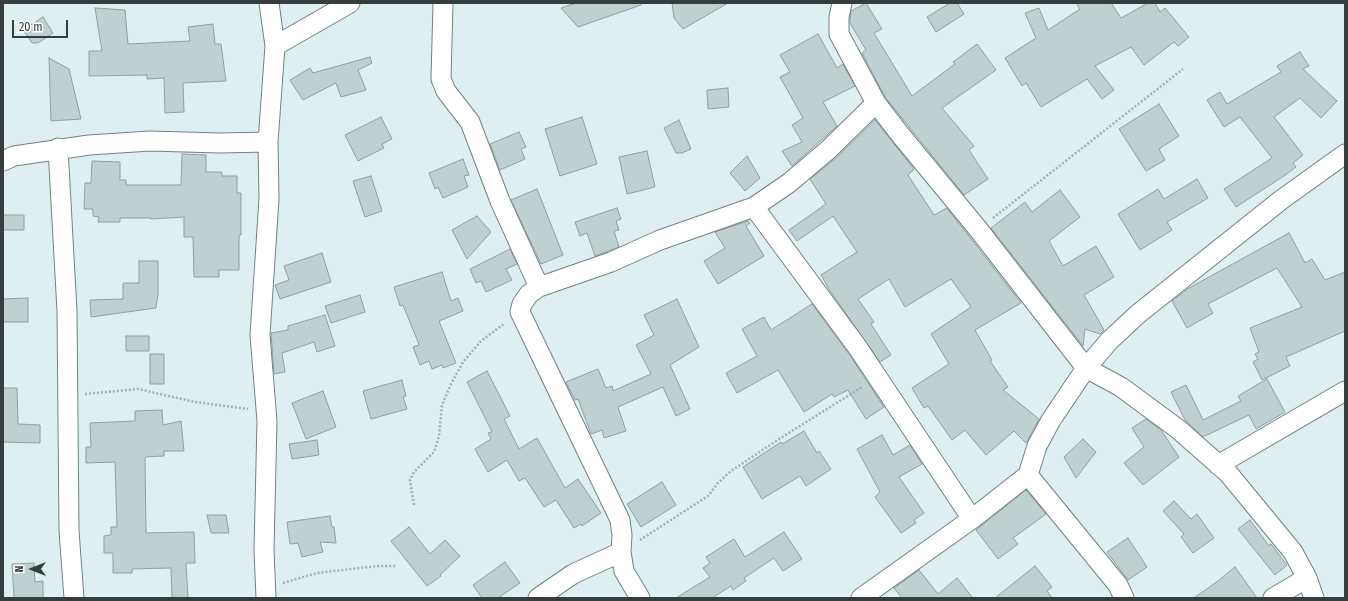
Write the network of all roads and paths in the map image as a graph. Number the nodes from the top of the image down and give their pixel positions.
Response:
1 (269, 3) edge
2 (350, 3) edge
3 (443, 3) edge
4 (842, 3) edge
5 (275, 46) junction
6 (1183, 69) dead end
7 (876, 103) junction
8 (268, 142) junction
9 (58, 148) junction
10 (1345, 154) edge
11 (3, 161) edge
12 (754, 207) junction
13 (978, 229) junction
14 (539, 287) junction
15 (520, 312) junction
16 (1086, 368) junction
17 (877, 377) junction
18 (1345, 391) edge
19 (68, 396) junction
20 (266, 410) junction
21 (1218, 465) junction
22 (1028, 475) junction
23 (414, 506) dead end
24 (972, 519) junction
25 (621, 552) junction
26 (396, 566) dead end
27 (1307, 578) junction
28 (265, 592) edge
29 (872, 595) edge
30 (74, 598) edge
31 (538, 598) edge
32 (640, 598) edge
33 (1124, 598) edge
34 (1273, 598) edge
35 (1314, 598) edge

1 - 5 street
2 - 5 street
3 - 14 street
4 - 7 street
5 - 8 street
6 - 13 path
7 - 12 street
7 - 13 street
8 - 9 street
8 - 20 street
9 - 11 street
9 - 19 street
10 - 16 street
12 - 14 street
12 - 17 street
13 - 16 street
14 - 15 street
15 - 23 path
15 - 25 street
16 - 21 street
16 - 22 street
17 - 24 street
17 - 25 path
18 - 21 street
19 - 20 path
19 - 30 street
20 - 28 street
21 - 27 street
22 - 24 street
22 - 33 street
24 - 29 street
25 - 31 street
25 - 32 street
26 - 28 path
27 - 34 street
27 - 35 street

